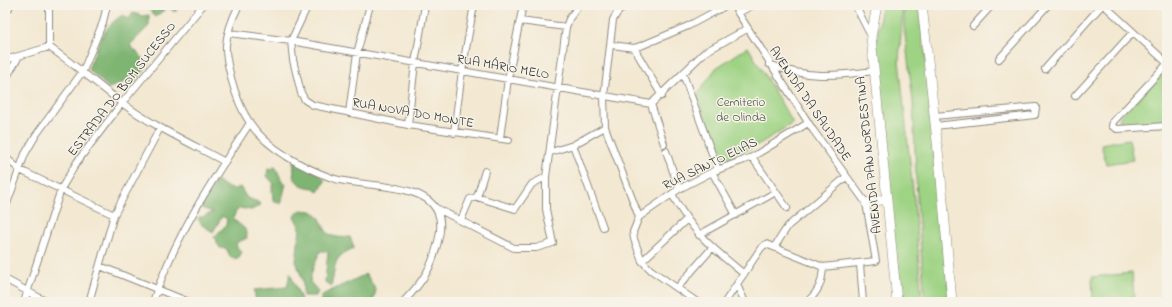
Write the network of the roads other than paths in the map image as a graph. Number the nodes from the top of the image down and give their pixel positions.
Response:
1 (49, 5) edge
2 (107, 5) edge
3 (203, 5) edge
4 (239, 5) edge
5 (308, 5) edge
6 (370, 5) edge
7 (425, 5) edge
8 (474, 5) edge
9 (523, 5) edge
10 (579, 5) edge
11 (626, 5) edge
12 (727, 5) edge
13 (733, 5) edge
14 (753, 5) edge
15 (855, 5) edge
16 (877, 5) edge
17 (922, 5) edge
18 (992, 5) edge
19 (1048, 5) edge
20 (1103, 5) edge
21 (738, 13) junction
22 (520, 21) junction
23 (973, 26) dead end
24 (566, 27) junction
25 (747, 29) junction
26 (1133, 32) junction
27 (229, 33) junction
28 (871, 36) junction
29 (291, 42) junction
30 (612, 45) junction
31 (49, 46) junction
32 (634, 48) junction
33 (357, 53) junction
34 (18, 58) junction
35 (999, 59) dead end
36 (5, 60) edge
37 (1166, 61) edge
38 (415, 63) junction
39 (769, 64) junction
40 (1045, 69) dead end
41 (83, 71) junction
42 (462, 71) junction
43 (874, 71) junction
44 (684, 74) junction
45 (508, 79) junction
46 (5, 80) edge
47 (558, 87) junction
48 (604, 96) junction
49 (662, 96) junction
50 (1075, 96) dead end
51 (122, 103) junction
52 (651, 104) junction
53 (349, 112) junction
54 (934, 116) junction
55 (250, 123) junction
56 (808, 123) junction
57 (408, 125) junction
58 (935, 126) junction
59 (1167, 126) edge
60 (605, 127) junction
61 (160, 128) junction
62 (454, 133) junction
63 (500, 138) junction
64 (509, 140) dead end
65 (664, 144) dead end
66 (573, 145) junction
67 (666, 151) dead end
68 (550, 152) junction
69 (5, 157) edge
70 (752, 157) junction
71 (225, 162) junction
72 (20, 170) junction
73 (484, 171) dead end
74 (715, 171) junction
75 (546, 177) junction
76 (846, 177) junction
77 (61, 189) junction
78 (679, 189) junction
79 (776, 192) junction
80 (672, 194) junction
81 (477, 197) junction
82 (886, 200) junction
83 (866, 203) junction
84 (436, 208) junction
85 (787, 208) dead end
86 (5, 209) edge
87 (114, 215) junction
88 (736, 215) junction
89 (639, 217) junction
90 (461, 220) junction
91 (686, 220) junction
92 (603, 227) dead end
93 (699, 235) junction
94 (775, 246) junction
95 (712, 248) junction
96 (642, 261) junction
97 (860, 264) junction
98 (100, 266) junction
99 (823, 267) junction
100 (744, 274) junction
101 (5, 279) edge
102 (737, 285) junction
103 (678, 287) junction
104 (157, 288) junction
105 (28, 293) junction
106 (24, 302) edge
107 (46, 302) edge
108 (89, 302) edge
109 (152, 302) edge
110 (189, 302) edge
111 (403, 302) edge
112 (697, 302) edge
113 (725, 302) edge
114 (745, 302) edge
115 (807, 302) edge
116 (863, 302) edge
117 (897, 302) edge
118 (952, 302) edge

1 - 31 street
2 - 41 street
3 - 51 street, ESTRADA DO BOM SUCESSO
4 - 27 street
5 - 29 street
6 - 33 street
7 - 38 street
8 - 42 street
9 - 22 street
10 - 24 street
11 - 30 street
12 - 32 street
13 - 21 street, AVENIDA DA SAUDADE
14 - 21 street
15 - 28 street
16 - 28 highway, AVENIDA PAN NORDESTINA
17 - 54 highway
18 - 23 street
19 - 35 street
20 - 26 street
20 - 40 street
21 - 25 street, AVENIDA DA SAUDADE
22 - 24 street
22 - 45 street
24 - 47 street
25 - 39 street, AVENIDA DA SAUDADE
25 - 44 street
26 - 37 street
26 - 50 street
27 - 29 street, RUA MÁRIO MELO
27 - 55 street
28 - 43 highway, AVENIDA PAN NORDESTINA
29 - 33 street, RUA MÁRIO MELO
29 - 53 street, RUA NOVA DO MONTE
30 - 32 street
30 - 48 street
31 - 34 street
31 - 41 street
32 - 49 street
33 - 38 street, RUA MÁRIO MELO
33 - 53 street
34 - 36 street
34 - 46 street
37 - 59 street
38 - 42 street, RUA MÁRIO MELO
38 - 57 street
39 - 43 street
39 - 56 street, AVENIDA DA SAUDADE
41 - 51 street
41 - 72 street
42 - 45 street, RUA MÁRIO MELO
42 - 62 street
43 - 82 highway, AVENIDA PAN NORDESTINA
44 - 49 street
44 - 74 street
45 - 47 street, RUA MÁRIO MELO
45 - 63 street
47 - 48 street, RUA MÁRIO MELO
47 - 68 street
48 - 52 street, RUA MÁRIO MELO
48 - 60 street
49 - 52 street
51 - 61 street
51 - 77 street, ESTRADA DO BOM SUCESSO
52 - 65 street
53 - 57 street, RUA NOVA DO MONTE
54 - 58 highway
54 - 58 street
55 - 71 street
55 - 84 street
56 - 70 street, RUA SANTO ELIAS
56 - 76 street, AVENIDA DA SAUDADE
57 - 62 street, RUA NOVA DO MONTE
58 - 118 highway
60 - 66 street
60 - 89 street
61 - 71 street
61 - 87 street
62 - 63 street, RUA NOVA DO MONTE
63 - 64 street, RUA NOVA DO MONTE
66 - 68 street
66 - 92 street
67 - 78 street
68 - 75 street
69 - 72 street
70 - 74 street, RUA SANTO ELIAS
70 - 79 street
71 - 104 street
72 - 77 street
72 - 86 street
73 - 81 street
74 - 78 street, RUA SANTO ELIAS
74 - 88 street
75 - 81 street
75 - 90 street
76 - 83 street, AVENIDA DA SAUDADE
76 - 94 street
77 - 87 street
77 - 105 street, ESTRADA DO BOM SUCESSO
78 - 80 street, RUA SANTO ELIAS
79 - 85 street
79 - 88 street
80 - 89 street, RUA SANTO ELIAS
80 - 91 street
81 - 90 street
82 - 83 highway
82 - 117 highway, AVENIDA PAN NORDESTINA
83 - 97 street, AVENIDA DA SAUDADE
84 - 90 street
84 - 111 street
87 - 98 street
88 - 93 street
89 - 96 street
91 - 93 street
91 - 96 street
93 - 95 street
94 - 99 street
94 - 100 street
95 - 100 street
95 - 103 street
96 - 103 street
97 - 99 street
97 - 116 street
98 - 104 street
98 - 108 street
99 - 115 street
100 - 102 street
101 - 105 street
102 - 113 street
102 - 114 street
103 - 112 street
104 - 109 street
104 - 110 street
105 - 106 street, ESTRADA DO BOM SUCESSO
105 - 107 street

